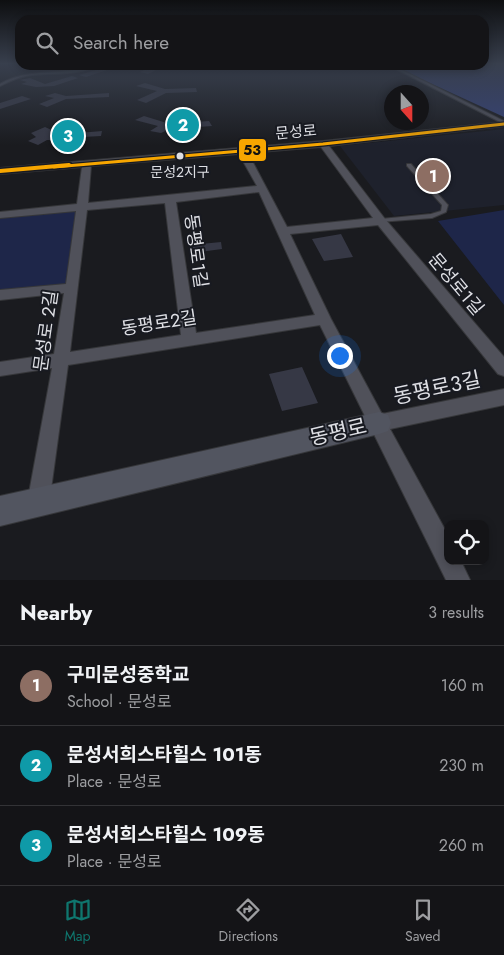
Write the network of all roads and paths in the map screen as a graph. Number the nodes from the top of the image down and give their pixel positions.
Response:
1 (441, 91) edge
2 (504, 123) edge
3 (323, 144) junction
4 (242, 150) junction
5 (87, 163) junction
6 (409, 165) dead end
7 (0, 171) edge
8 (263, 188) junction
9 (170, 199) junction
10 (83, 207) junction
11 (0, 215) edge
12 (382, 221) junction
13 (283, 231) junction
14 (71, 288) junction
15 (0, 295) edge
16 (324, 318) junction
17 (189, 338) junction
18 (61, 359) junction
19 (0, 369) edge
20 (504, 369) edge
21 (504, 397) edge
22 (379, 423) junction
23 (38, 504) junction
24 (0, 511) edge
25 (444, 552) edge
26 (450, 565) edge
27 (458, 580) edge

1 - 2 lane
2 - 3 street, 문성로
3 - 4 street, 문성로
3 - 12 street, 문성로1길
4 - 5 street, 문성로
4 - 8 street, 동평로
5 - 7 street, 문성로
5 - 10 street, 문성로 2길
6 - 12 lane
8 - 9 street
8 - 13 street, 동평로
9 - 10 street
9 - 17 street, 동평로1길
10 - 11 street
10 - 14 street, 문성로 2길
12 - 13 street
12 - 20 street, 문성로1길
13 - 16 street, 동평로
14 - 15 street
14 - 18 street, 문성로 2길
16 - 17 street, 동평로2길
16 - 22 street, 동평로
17 - 18 street, 동평로2길
18 - 19 street, 동평로2길
18 - 23 street, 문성로 2길
21 - 22 street, 동평로3길
22 - 23 street, 동평로
22 - 25 street
23 - 24 street, 동평로
26 - 27 street

